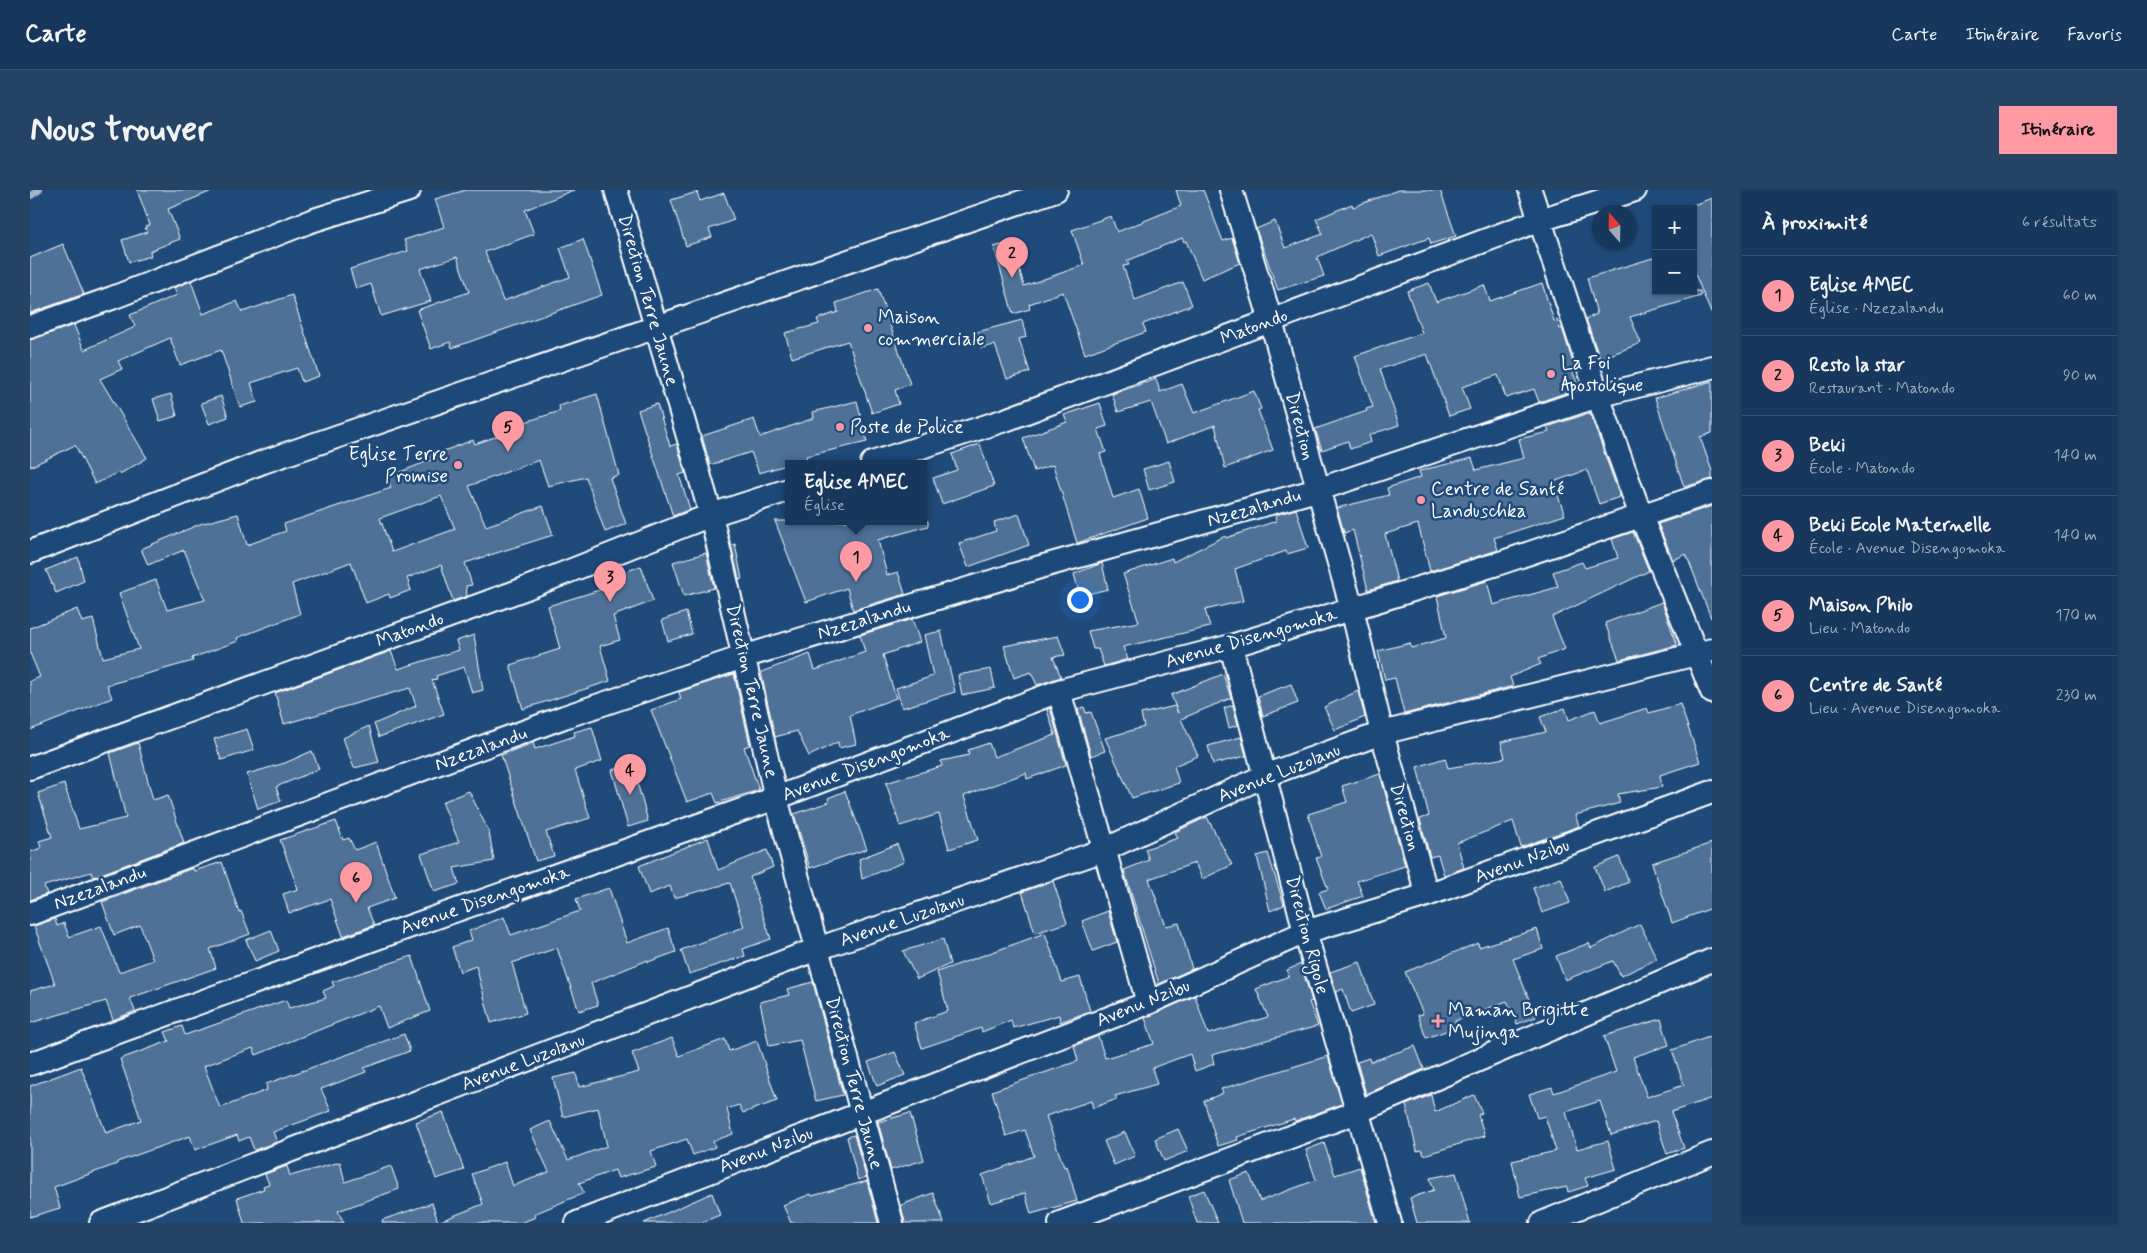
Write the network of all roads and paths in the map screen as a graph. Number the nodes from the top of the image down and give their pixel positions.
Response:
1 (410, 190) edge
2 (616, 190) edge
3 (1056, 190) edge
4 (1231, 190) edge
5 (1530, 190) edge
6 (1635, 190) edge
7 (1540, 220) junction
8 (1271, 321) junction
9 (30, 327) edge
10 (655, 328) junction
11 (1712, 367) edge
12 (1598, 396) junction
13 (881, 460) edge
14 (1317, 490) junction
15 (785, 491) edge
16 (1712, 492) edge
17 (711, 515) junction
18 (1641, 516) junction
19 (30, 552) edge
20 (1352, 608) junction
21 (1231, 646) junction
22 (1705, 652) edge
23 (743, 657) junction
24 (1059, 691) junction
25 (1712, 692) edge
26 (1382, 733) junction
27 (30, 768) edge
28 (1264, 776) junction
29 (1712, 792) edge
30 (776, 798) junction
31 (1104, 850) junction
32 (1427, 895) junction
33 (30, 914) edge
34 (1306, 932) junction
35 (817, 949) junction
36 (1712, 960) edge
37 (1148, 1003) junction
38 (30, 1064) edge
39 (862, 1112) junction
40 (1357, 1112) junction
41 (1712, 1153) edge
42 (101, 1223) edge
43 (578, 1223) edge
44 (892, 1223) edge
45 (1060, 1223) edge
46 (1390, 1223) edge
47 (1542, 1223) edge

1 - 9 street
2 - 10 street, Direction Terre Jaune
3 - 10 street
4 - 8 street, Direction
5 - 7 street
6 - 7 street, Matondo
7 - 8 street, Matondo
7 - 12 street
8 - 13 street, Matondo
8 - 14 street, Direction
10 - 17 street, Direction Terre Jaune
10 - 19 street
11 - 12 street, Nzezalandu
12 - 14 street, Nzezalandu
12 - 18 street
14 - 20 street, Direction
14 - 23 street, Nzezalandu
15 - 17 street, Matondo
16 - 18 street, Avenue Disengomoka
17 - 23 street, Direction Terre Jaune
17 - 27 street, Matondo
18 - 20 street, Avenue Disengomoka
18 - 22 street
20 - 21 street, Avenue Disengomoka
20 - 26 street, Direction
21 - 24 street, Avenue Disengomoka
21 - 28 street, Direction Rigole
22 - 25 street
22 - 26 street, Avenue Luzolanu
23 - 30 street, Direction Terre Jaune
23 - 33 street, Nzezalandu
24 - 30 street, Avenue Disengomoka
24 - 31 street
26 - 28 street, Avenue Luzolanu
26 - 32 street, Direction
28 - 31 street, Avenue Luzolanu
28 - 34 street, Direction Rigole
29 - 32 street, Avenu Nzibu
30 - 35 street, Direction Terre Jaune
30 - 38 street, Avenue Disengomoka
31 - 35 street, Avenue Luzolanu
31 - 37 street
32 - 34 street, Avenu Nzibu
34 - 37 street, Avenu Nzibu
34 - 40 street, Direction Rigole
35 - 39 street, Direction Terre Jaune
35 - 42 street, Avenue Luzolanu
36 - 40 street
37 - 39 street, Avenu Nzibu
39 - 43 street, Avenu Nzibu
39 - 44 street, Direction Terre Jaune
40 - 45 street
40 - 46 street, Direction Rigole
41 - 47 street

